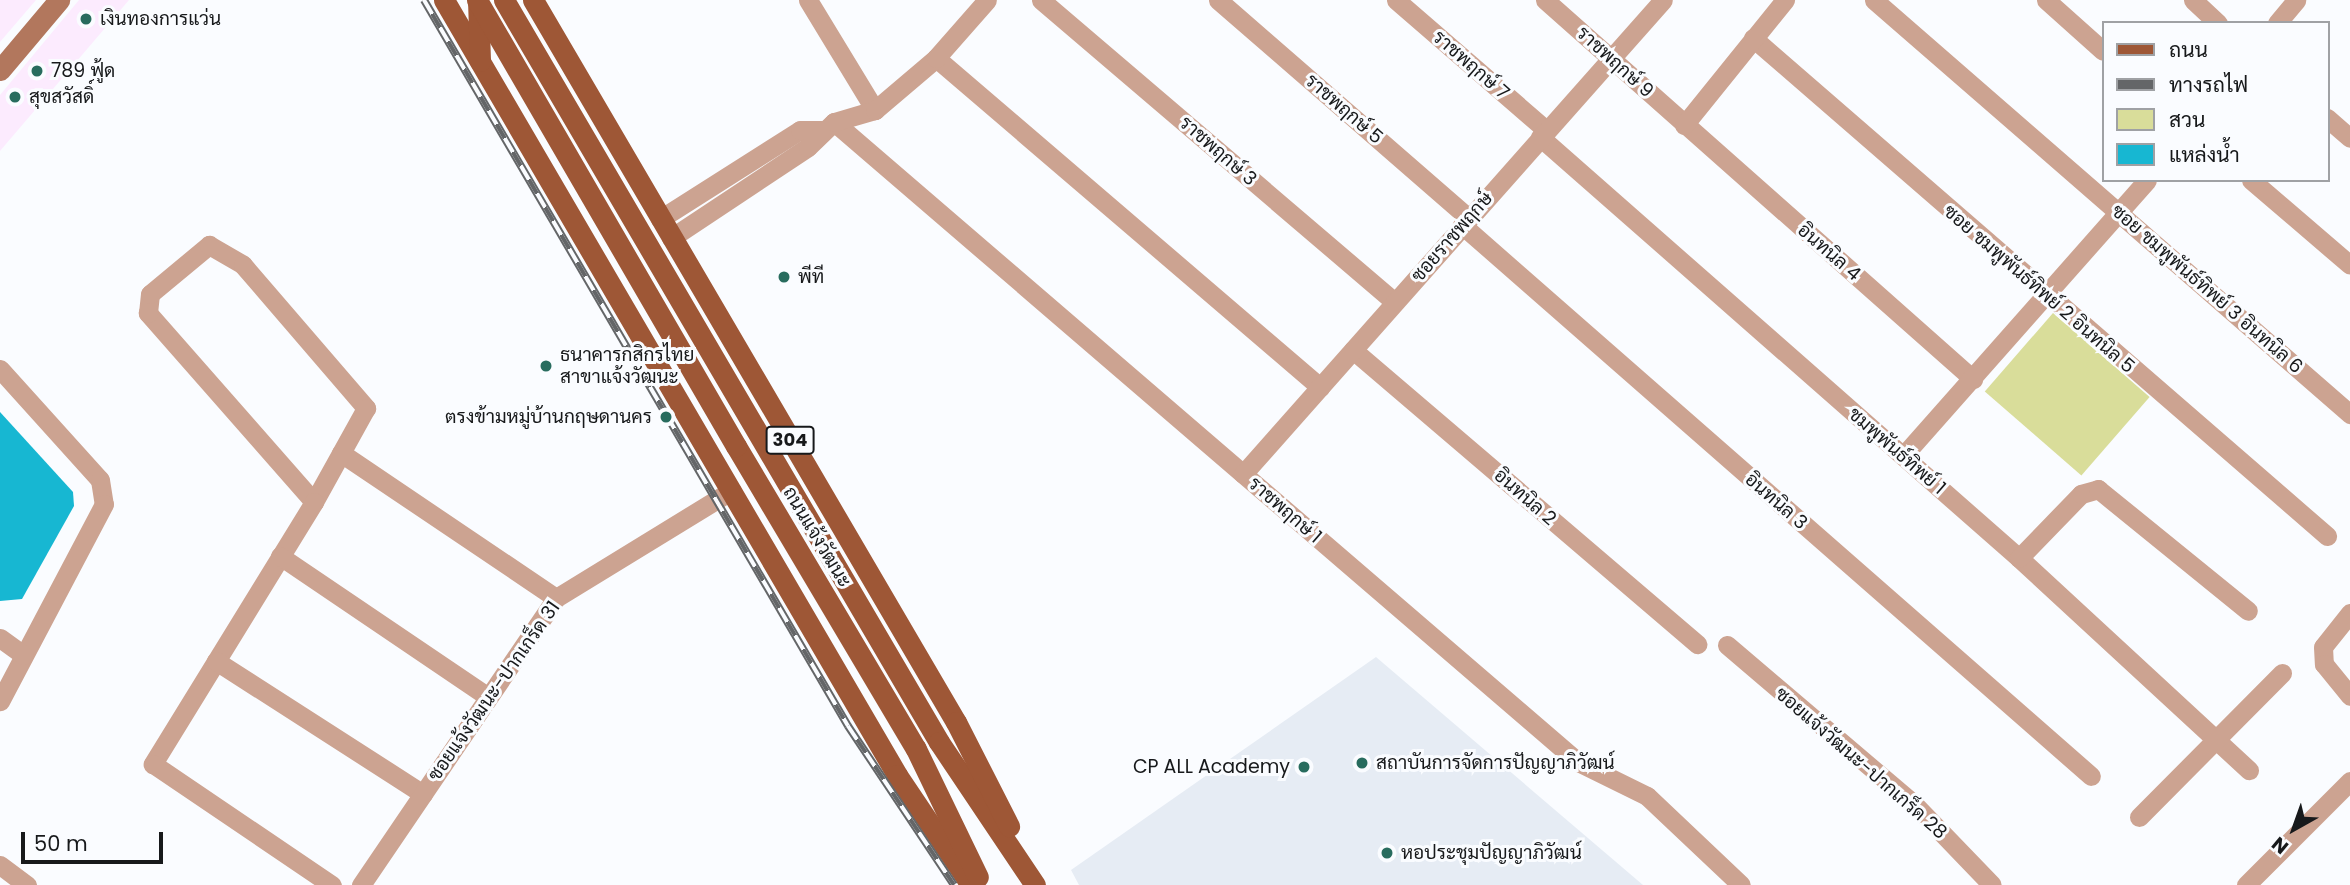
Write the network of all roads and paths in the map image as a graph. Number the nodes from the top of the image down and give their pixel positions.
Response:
1 (59, 0) edge
2 (444, 0) edge
3 (477, 0) edge
4 (504, 0) edge
5 (515, 0) edge
6 (533, 0) edge
7 (987, 0) edge
8 (1041, 0) edge
9 (1218, 0) edge
10 (1396, 0) edge
11 (1545, 0) edge
12 (1663, 0) edge
13 (1785, 0) edge
14 (1874, 0) edge
15 (2046, 0) edge
16 (2193, 0) edge
17 (2296, 0) edge
18 (813, 2) edge
19 (2216, 21) edge
20 (2279, 21) edge
21 (548, 27) junction
22 (1753, 38) junction
23 (2102, 50) edge
24 (1611, 57) junction
25 (936, 58) junction
26 (480, 66) junction
27 (0, 69) edge
28 (875, 110) junction
29 (2329, 120) edge
30 (1684, 125) junction
31 (828, 126) junction
32 (1543, 134) junction
33 (2350, 138) edge
34 (2145, 182) edge
35 (2253, 182) edge
36 (2120, 213) junction
37 (660, 219) junction
38 (1466, 222) junction
39 (671, 238) junction
40 (2350, 265) edge
41 (2046, 296) junction
42 (1394, 302) junction
43 (1353, 350) junction
44 (0, 369) edge
45 (1973, 379) junction
46 (1320, 387) junction
47 (2350, 414) edge
48 (341, 453) junction
49 (1903, 456) junction
50 (1244, 474) junction
51 (732, 489) junction
52 (314, 502) junction
53 (2327, 536) dead end
54 (280, 556) junction
55 (2019, 558) junction
56 (556, 598) junction
57 (2248, 611) dead end
58 (2350, 613) edge
59 (0, 638) edge
60 (1697, 644) dead end
61 (1727, 645) dead end
62 (23, 655) junction
63 (216, 661) junction
64 (2282, 673) dead end
65 (487, 696) junction
66 (2350, 696) edge
67 (0, 701) edge
68 (2216, 738) junction
69 (2249, 770) dead end
70 (2091, 776) dead end
71 (2350, 781) edge
72 (423, 794) junction
73 (2139, 817) dead end
74 (0, 865) edge
75 (27, 885) edge
76 (332, 885) edge
77 (361, 885) edge
78 (971, 885) edge
79 (982, 885) edge
80 (1038, 885) edge
81 (1741, 885) edge
82 (1992, 885) edge
83 (2246, 885) edge

1 - 27 street
2 - 26 main road
3 - 26 main road
3 - 79 main road, ถนนแจ้งวัฒนะ, bridge
4 - 80 main road, ถนนแจ้งวัฒนะ
5 - 21 main road
6 - 21 main road, ถนนแจ้งวัฒนะ / 304
7 - 25 street
8 - 42 street, ราชพฤกษ์ 3
9 - 38 street, ราชพฤกษ์ 5
10 - 32 street, ราชพฤกษ์ 7
11 - 24 street, ราชพฤกษ์ 9
12 - 24 street, ซอยราชพฤกษ์
13 - 22 street
14 - 36 street, ซอย ชมพูพันธ์ทิพย์ 3 อินทนิล 6
15 - 23 street
16 - 19 street
17 - 20 street
18 - 28 street
21 - 37 main road, ถนนแจ้งวัฒนะ / 304
22 - 30 street
22 - 41 street, ซอย ชมพูพันธ์ทิพย์ 2 อินทนิล 5
24 - 30 street, ราชพฤกษ์ 9
24 - 32 street, ซอยราชพฤกษ์
25 - 28 street
25 - 46 street
26 - 51 main road
28 - 31 street
29 - 33 street
30 - 45 street, อินทนิล 4
31 - 37 street
31 - 39 street
31 - 50 street, ราชพฤกษ์ 1
32 - 38 street, ซอยราชพฤกษ์
32 - 49 street, ชมพูพันธ์ทิพย์ 1
34 - 36 street
35 - 40 street
36 - 41 street
36 - 47 street, ซอย ชมพูพันธ์ทิพย์ 3 อินทนิล 6
37 - 39 main road, ถนนแจ้งวัฒนะ / 304
38 - 42 street, ซอยราชพฤกษ์
38 - 70 street, อินทนิล 3
39 - 80 main road, ถนนแจ้งวัฒนะ / 304
41 - 45 street
41 - 53 street, ซอย ชมพูพันธ์ทิพย์ 2 อินทนิล 5
42 - 43 street, ซอยราชพฤกษ์
43 - 46 street, ซอยราชพฤกษ์
43 - 60 street, อินทนิล 2
44 - 62 street
45 - 49 street
46 - 50 street, ซอยราชพฤกษ์
48 - 52 street
48 - 52 street
48 - 56 street
49 - 55 street, ชมพูพันธ์ทิพย์ 1
50 - 81 street, ราชพฤกษ์ 1
51 - 56 street, ซอยแจ้งวัฒนะ-ปากเกร็ด 31
51 - 78 main road
52 - 54 street
54 - 63 street
54 - 65 street
55 - 57 street
55 - 68 street, ชมพูพันธ์ทิพย์ 1
56 - 65 street, ซอยแจ้งวัฒนะ-ปากเกร็ด 31
58 - 66 street
59 - 62 street
61 - 82 street, ซอยแจ้งวัฒนะ-ปากเกร็ด 28
62 - 67 street
63 - 72 street
63 - 76 street
64 - 68 street
65 - 72 street, ซอยแจ้งวัฒนะ-ปากเกร็ด 31
68 - 69 street, ชมพูพันธ์ทิพย์ 1
68 - 73 street
71 - 83 street
72 - 77 street, ซอยแจ้งวัฒนะ-ปากเกร็ด 31
74 - 75 street

